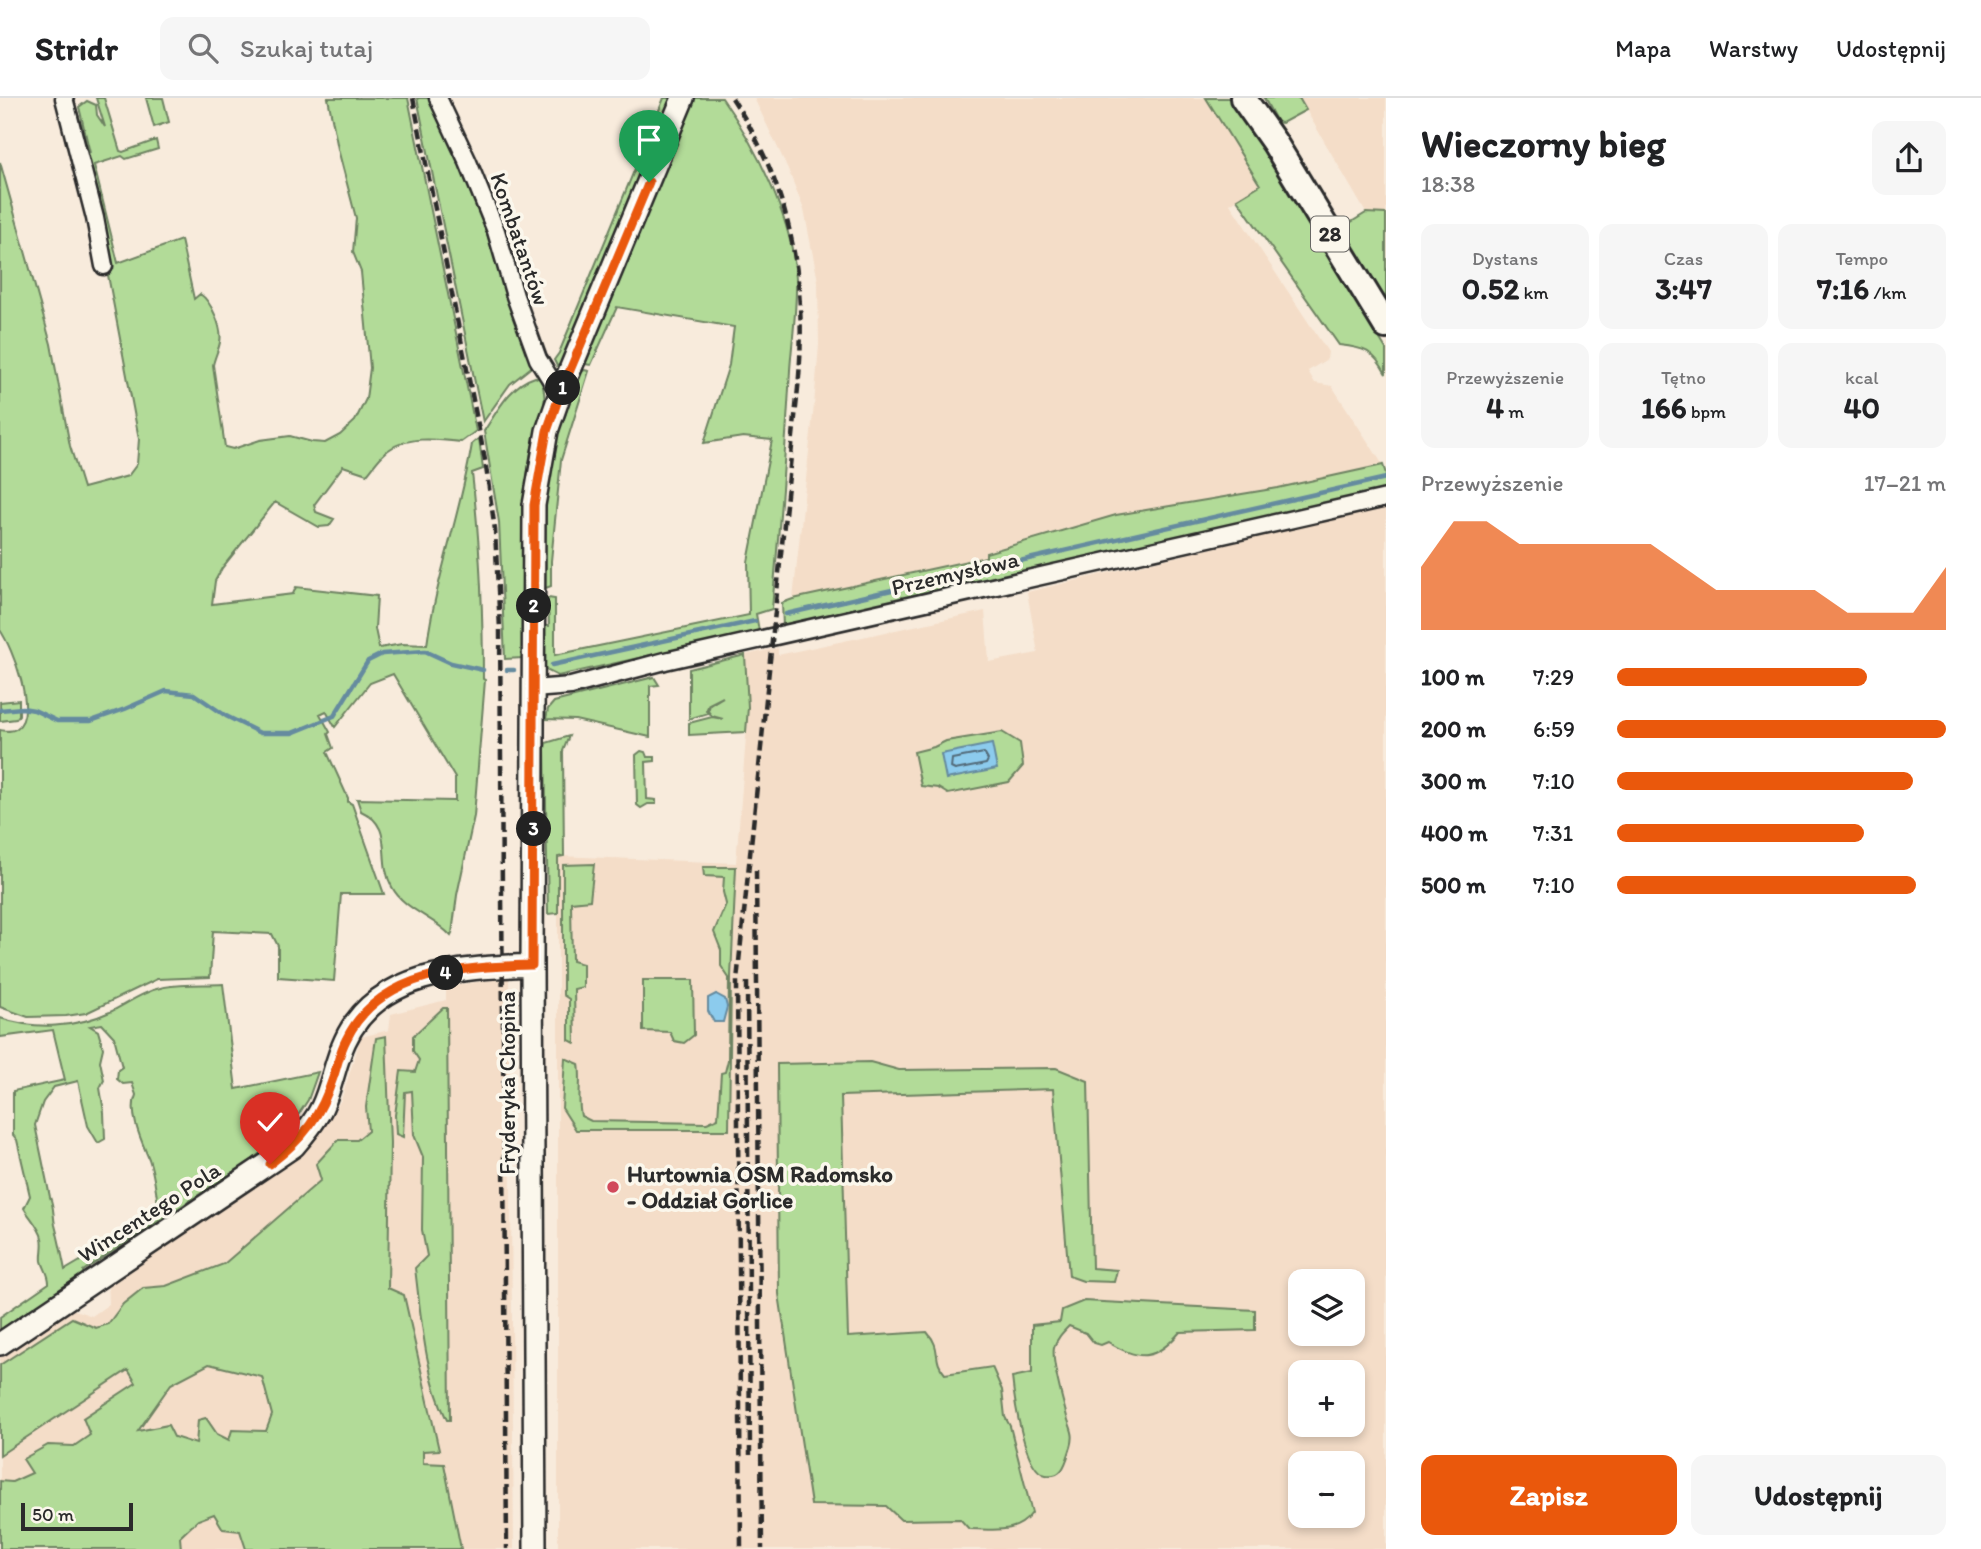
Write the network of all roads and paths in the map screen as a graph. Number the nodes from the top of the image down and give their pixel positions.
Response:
1 (64, 98) edge
2 (438, 98) edge
3 (683, 98) edge
4 (1243, 98) edge
5 (1253, 98) edge
6 (1274, 142) junction
7 (104, 266) dead end
8 (1386, 326) edge
9 (560, 394) junction
10 (1386, 498) edge
11 (533, 690) junction
12 (532, 965) junction
13 (0, 1344) edge
14 (535, 1549) edge

1 - 7 street
2 - 9 street, Kombatantów
3 - 9 street, Fryderyka Chopina
4 - 6 main road, 28
5 - 6 main road, 28
6 - 8 main road, 28
9 - 11 street, Fryderyka Chopina
10 - 11 street, Przemysłowa
11 - 12 street, Fryderyka Chopina
12 - 13 street, Wincentego Pola
12 - 14 street, Fryderyka Chopina

